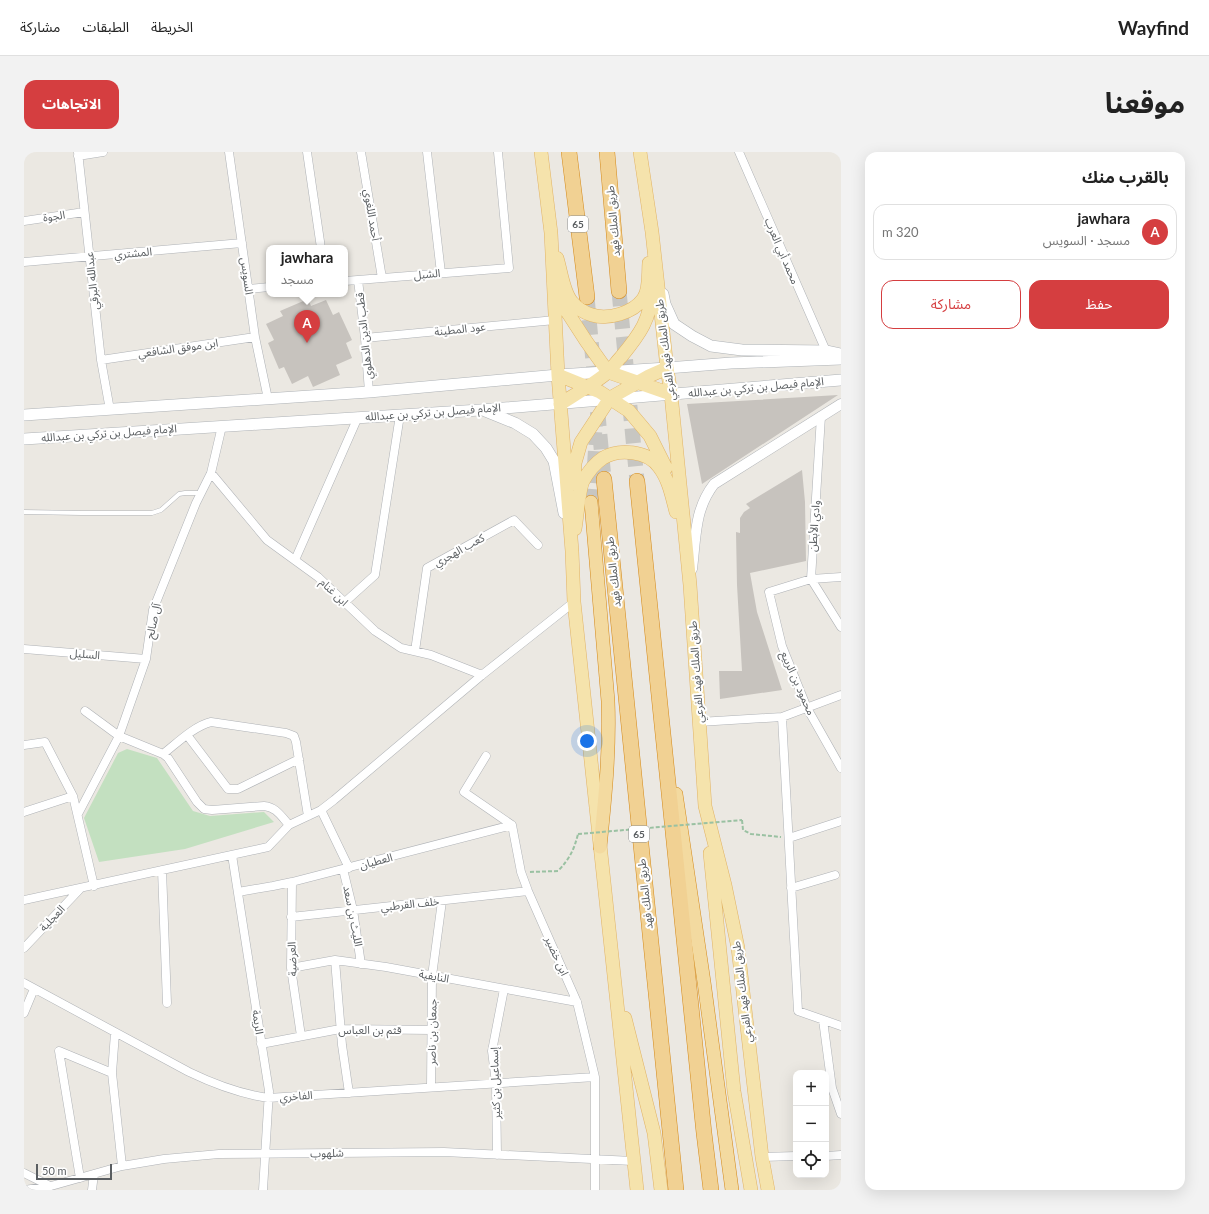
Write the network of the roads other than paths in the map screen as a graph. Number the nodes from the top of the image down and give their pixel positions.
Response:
1 (103, 152) edge
2 (229, 152) edge
3 (307, 152) edge
4 (362, 152) edge
5 (427, 152) edge
6 (498, 152) edge
7 (542, 152) edge
8 (569, 152) edge
9 (607, 152) edge
10 (640, 152) edge
11 (739, 152) edge
12 (78, 154) edge
13 (84, 212) junction
14 (24, 221) edge
15 (652, 232) junction
16 (551, 233) junction
17 (242, 242) junction
18 (321, 245) edge
19 (90, 257) junction
20 (24, 262) edge
21 (442, 273) junction
22 (382, 278) junction
23 (358, 280) junction
24 (348, 281) edge
25 (266, 287) edge
26 (248, 289) junction
27 (619, 291) tunnel mouth
28 (587, 297) tunnel mouth
29 (555, 320) junction
30 (255, 337) junction
31 (365, 338) junction
32 (826, 351) junction
33 (841, 354) edge
34 (841, 359) edge
35 (101, 360) junction
36 (667, 368) junction
37 (608, 372) junction
38 (558, 375) junction
39 (841, 380) edge
40 (639, 382) junction
41 (588, 387) junction
42 (369, 392) junction
43 (671, 394) junction
44 (610, 398) junction
45 (268, 399) junction
46 (560, 404) junction
47 (841, 404) edge
48 (110, 410) junction
49 (480, 410) junction
50 (24, 415) edge
51 (400, 415) junction
52 (821, 416) junction
53 (358, 417) junction
54 (222, 426) junction
55 (24, 439) edge
56 (211, 473) junction
57 (604, 479) tunnel mouth
58 (637, 481) tunnel mouth
59 (201, 493) junction
60 (591, 502) tunnel mouth
61 (24, 512) edge
62 (685, 540) junction
63 (538, 545) dead end
64 (572, 551) junction
65 (295, 560) junction
66 (841, 577) edge
67 (811, 579) junction
68 (690, 585) junction
69 (345, 602) junction
70 (574, 602) junction
71 (841, 627) edge
72 (24, 649) edge
73 (416, 651) junction
74 (146, 659) junction
75 (656, 674) junction
76 (482, 675) junction
77 (841, 695) edge
78 (807, 708) junction
79 (84, 711) dead end
80 (782, 717) junction
81 (699, 722) junction
82 (119, 736) junction
83 (187, 736) junction
84 (24, 746) edge
85 (163, 754) junction
86 (486, 756) dead end
87 (299, 759) junction
88 (841, 768) edge
89 (73, 796) junction
90 (706, 806) junction
91 (321, 810) junction
92 (24, 812) edge
93 (78, 814) junction
94 (308, 816) junction
95 (841, 821) edge
96 (512, 824) junction
97 (289, 825) junction
98 (789, 838) junction
99 (600, 847) junction
100 (232, 855) junction
101 (346, 869) junction
102 (162, 870) junction
103 (835, 875) dead end
104 (292, 882) junction
105 (94, 886) junction
106 (791, 888) junction
107 (81, 889) junction
108 (528, 891) junction
109 (238, 892) junction
110 (24, 900) edge
111 (442, 901) junction
112 (353, 910) junction
113 (291, 917) junction
114 (24, 948) edge
115 (335, 960) junction
116 (362, 964) junction
117 (291, 968) junction
118 (613, 972) junction
119 (432, 976) junction
120 (24, 983) edge
121 (34, 989) junction
122 (504, 989) junction
123 (577, 1002) junction
124 (167, 1003) dead end
125 (24, 1013) edge
126 (823, 1020) junction
127 (841, 1026) edge
128 (340, 1028) junction
129 (432, 1030) junction
130 (115, 1033) junction
131 (302, 1036) junction
132 (261, 1044) junction
133 (112, 1073) junction
134 (594, 1077) junction
135 (496, 1083) junction
136 (431, 1087) junction
137 (832, 1088) junction
138 (841, 1088) edge
139 (349, 1093) junction
140 (268, 1098) junction
141 (841, 1114) edge
142 (264, 1154) junction
143 (497, 1155) junction
144 (841, 1155) edge
145 (793, 1156) edge
146 (829, 1156) edge
147 (762, 1157) junction
148 (594, 1160) junction
149 (633, 1161) junction
150 (122, 1166) junction
151 (24, 1173) edge
152 (94, 1174) junction
153 (80, 1178) junction
154 (52, 1188) edge
155 (24, 1190) edge
156 (92, 1190) edge
157 (263, 1190) edge
158 (595, 1190) edge
159 (637, 1190) edge
160 (661, 1190) edge
161 (676, 1190) edge
162 (711, 1190) edge
163 (732, 1190) edge
164 (751, 1190) edge
165 (768, 1190) edge

1 - 12 street
2 - 17 street, السويس
3 - 18 street
4 - 22 street, أحمد اللغوي
5 - 21 street
6 - 21 street, الشبل
7 - 16 main road
8 - 28 highway, 65
9 - 27 highway, طريق الملك فهد
10 - 15 main road, طريق الملك فهد الفرعي
11 - 32 street, محمد أبي العرب
12 - 13 street, عبدالله البرقي
13 - 14 street, الجوة
13 - 19 street, عبدالله البرقي
15 - 16 main road
15 - 32 main road
15 - 36 main road, طريق الملك فهد الفرعي
15 - 37 main road
16 - 29 main road
16 - 37 main road
17 - 19 street, المشتري
17 - 26 street, السويس
19 - 20 street, المشتري
19 - 35 street, عبدالله البرقي
21 - 22 street, الشبل
22 - 23 street, الشبل
23 - 24 street, الشبل
23 - 31 street, قطب الدين الدهلوي
25 - 26 street
26 - 30 street, السويس
29 - 31 street, عود المطينة
29 - 38 main road
30 - 35 street, ابن موفق الشافعي
30 - 45 street, السويس
31 - 42 street, قطب الدين الدهلوي
32 - 33 main road
34 - 36 main road, الإمام فيصل بن تركي بن عبدالله
35 - 48 street, عبدالله البرقي
36 - 37 main road, الإمام فيصل بن تركي بن عبدالله
36 - 40 main road
36 - 43 main road, طريق الملك فهد الفرعي
37 - 38 main road, الإمام فيصل بن تركي بن عبدالله
37 - 40 main road
37 - 41 main road
38 - 41 main road
38 - 42 main road, الإمام فيصل بن تركي بن عبدالله
38 - 46 main road
39 - 43 main road, الإمام فيصل بن تركي بن عبدالله
40 - 43 main road
40 - 44 main road
41 - 44 main road
41 - 46 main road
42 - 45 main road, الإمام فيصل بن تركي بن عبدالله
43 - 44 main road, الإمام فيصل بن تركي بن عبدالله
43 - 62 main road, طريق الملك فهد الفرعي
44 - 46 main road, الإمام فيصل بن تركي بن عبدالله
44 - 62 main road
44 - 64 main road
45 - 48 main road, الإمام فيصل بن تركي بن عبدالله
46 - 49 main road, الإمام فيصل بن تركي بن عبدالله
46 - 64 main road
47 - 52 street
48 - 50 main road, الإمام فيصل بن تركي بن عبدالله
49 - 51 main road, الإمام فيصل بن تركي بن عبدالله
49 - 64 main road
51 - 53 main road, الإمام فيصل بن تركي بن عبدالله
51 - 69 street
52 - 67 street, وادي الأبطن
52 - 68 street
53 - 54 main road, الإمام فيصل بن تركي بن عبدالله
53 - 65 street
54 - 55 main road, الإمام فيصل بن تركي بن عبدالله
54 - 56 street, آل صالح
56 - 59 street, آل صالح
56 - 65 street, ابن غنام
57 - 161 highway, طريق الملك فهد / 65
58 - 75 highway
59 - 61 lane
59 - 74 street, آل صالح
60 - 99 highway
62 - 64 main road
62 - 68 main road, طريق الملك فهد الفرعي
63 - 73 street, كعب الهجري
64 - 70 main road
65 - 69 street, ابن غنام
66 - 67 street
67 - 71 street
67 - 78 street, محمود بن الربيع
68 - 81 main road, طريق الملك فهد الفرعي
69 - 73 street, ابن غنام
70 - 76 street
70 - 99 main road
72 - 74 street, السليل
73 - 76 street, ابن غنام
74 - 82 street, آل صالح
75 - 162 highway
75 - 163 highway
76 - 91 street
77 - 78 street
78 - 80 street
78 - 88 street, محمود بن الربيع
79 - 82 street
80 - 81 street
80 - 98 street
81 - 90 main road, طريق الملك فهد الفرعي
82 - 85 street
82 - 93 street, آل صالح
83 - 85 street
83 - 87 street
83 - 87 street
84 - 89 street
85 - 97 street
86 - 96 street
87 - 94 street
89 - 92 street
89 - 93 street
90 - 147 main road, طريق الملك فهد الفرعي
90 - 164 main road
91 - 94 street
91 - 101 street, الليث بن سعد
93 - 105 street
94 - 97 street
95 - 98 street
96 - 101 street, العطيان
96 - 108 street, ابن خضير
97 - 100 street
98 - 106 street
99 - 118 main road
100 - 102 street
100 - 109 street, الريمة
101 - 104 street, العطيان
101 - 112 street, الليث بن سعد
102 - 105 street
102 - 124 street
103 - 106 street
104 - 109 street, العطيان
104 - 113 street, العرضية
105 - 107 street
106 - 126 street
107 - 110 street
107 - 114 street, العجلية
108 - 111 street, خلف القرطبي
108 - 123 street, ابن خضير
109 - 132 street, الريمة
111 - 112 street, خلف القرطبي
111 - 119 street, جمعان بن ناصر
112 - 113 street, خلف القرطبي
112 - 116 street, الليث بن سعد
113 - 117 street, العرضية
115 - 116 street, النايفية
115 - 117 street, النايفية
115 - 128 street
116 - 119 street, النايفية
117 - 131 street, العرضية
118 - 149 main road
118 - 160 main road
119 - 122 street, النايفية
119 - 129 street, جمعان بن ناصر
120 - 121 street, الفاخري
121 - 125 street
121 - 130 street, الفاخري
122 - 123 street, النايفية
122 - 135 street, إسماعيل بن كثير
123 - 134 street, ابن خضير
126 - 127 street
126 - 137 street
128 - 129 street, قثم بن العباس
128 - 131 street, قثم بن العباس
128 - 139 street
129 - 136 street, جمعان بن ناصر
130 - 133 street
130 - 140 street, الفاخري
131 - 132 street, قثم بن العباس
132 - 140 street, الريمة
133 - 150 street
133 - 153 street
134 - 135 street, الفاخري
134 - 148 street, ابن خضير
135 - 136 street, الفاخري
135 - 143 street, إسماعيل بن كثير
136 - 139 street, الفاخري
137 - 138 street
137 - 141 street
139 - 140 street, الفاخري
140 - 142 street, الريمة
142 - 143 street, شلهوب
142 - 150 street, شلهوب
142 - 157 street, الريمة
143 - 148 street, شلهوب
144 - 146 street
145 - 147 street
147 - 165 main road, طريق الملك فهد الفرعي
148 - 149 street, شلهوب
148 - 158 street, ابن خضير
149 - 159 main road
150 - 152 street, شلهوب
151 - 154 street
152 - 153 street, شلهوب
152 - 156 street
153 - 154 street, شلهوب
154 - 155 street, شلهوب

